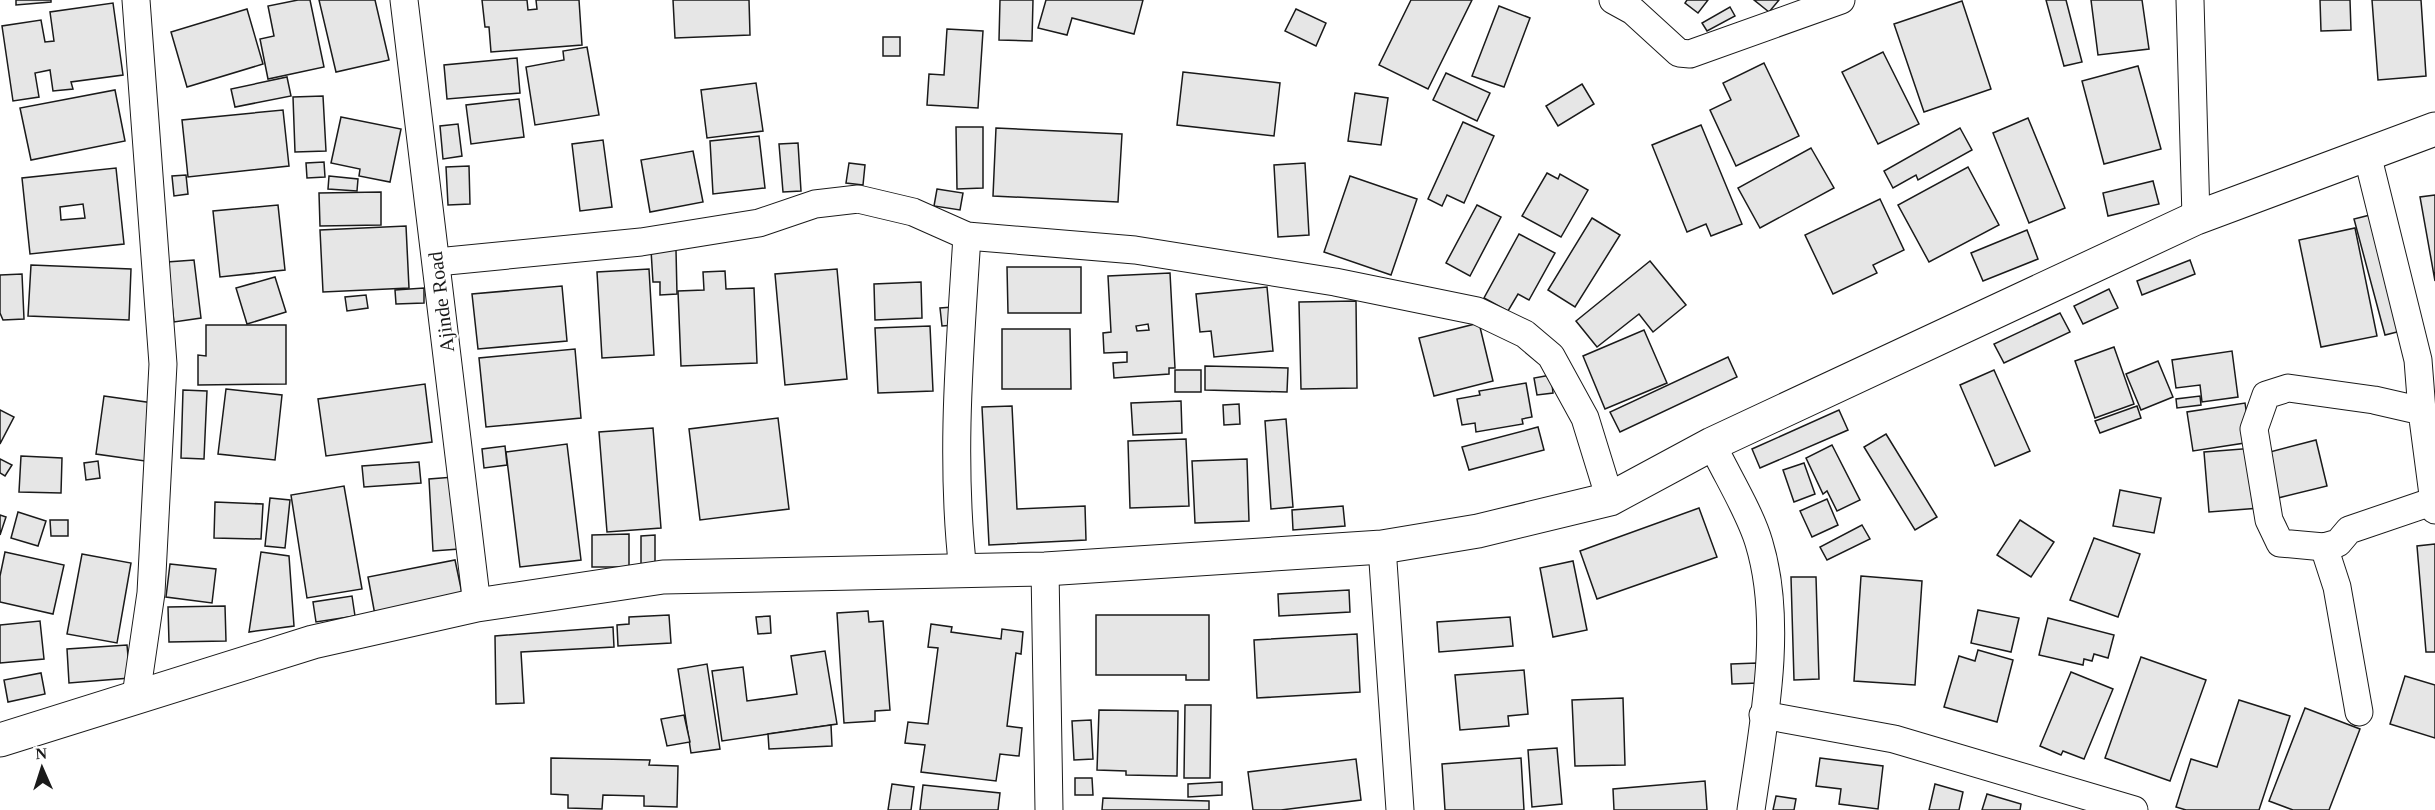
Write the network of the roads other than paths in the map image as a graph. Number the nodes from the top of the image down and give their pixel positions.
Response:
1 (136, 0) edge
2 (404, 0) edge
3 (1842, 0) edge
4 (2190, 0) edge
5 (1630, 4) edge
6 (2435, 129) edge
7 (2367, 154) junction
8 (2196, 218) junction
9 (967, 236) junction
10 (436, 262) junction
11 (2422, 411) junction
12 (1712, 444) junction
13 (1610, 499) junction
14 (2434, 506) edge
15 (1382, 547) junction
16 (2324, 547) junction
17 (1045, 569) junction
18 (963, 571) junction
19 (477, 605) junction
20 (136, 696) junction
21 (2359, 712) dead end
22 (1763, 715) junction
23 (0, 740) edge
24 (1049, 810) edge
25 (1400, 810) edge
26 (1750, 810) edge
27 (2134, 810) edge

1 - 20 street
2 - 10 street, Ajinde Road
3 - 5 street
4 - 8 street
6 - 7 street
7 - 8 street
7 - 11 street
8 - 12 street
9 - 10 street
9 - 13 street
9 - 18 street
10 - 19 street, Ajinde Road
11 - 14 street
11 - 16 street
12 - 13 street
12 - 22 street
13 - 15 street
14 - 16 street
15 - 17 street
15 - 25 street
16 - 21 street
17 - 18 street
17 - 24 street
18 - 19 street
19 - 20 street
20 - 23 street
22 - 26 street
22 - 27 street

